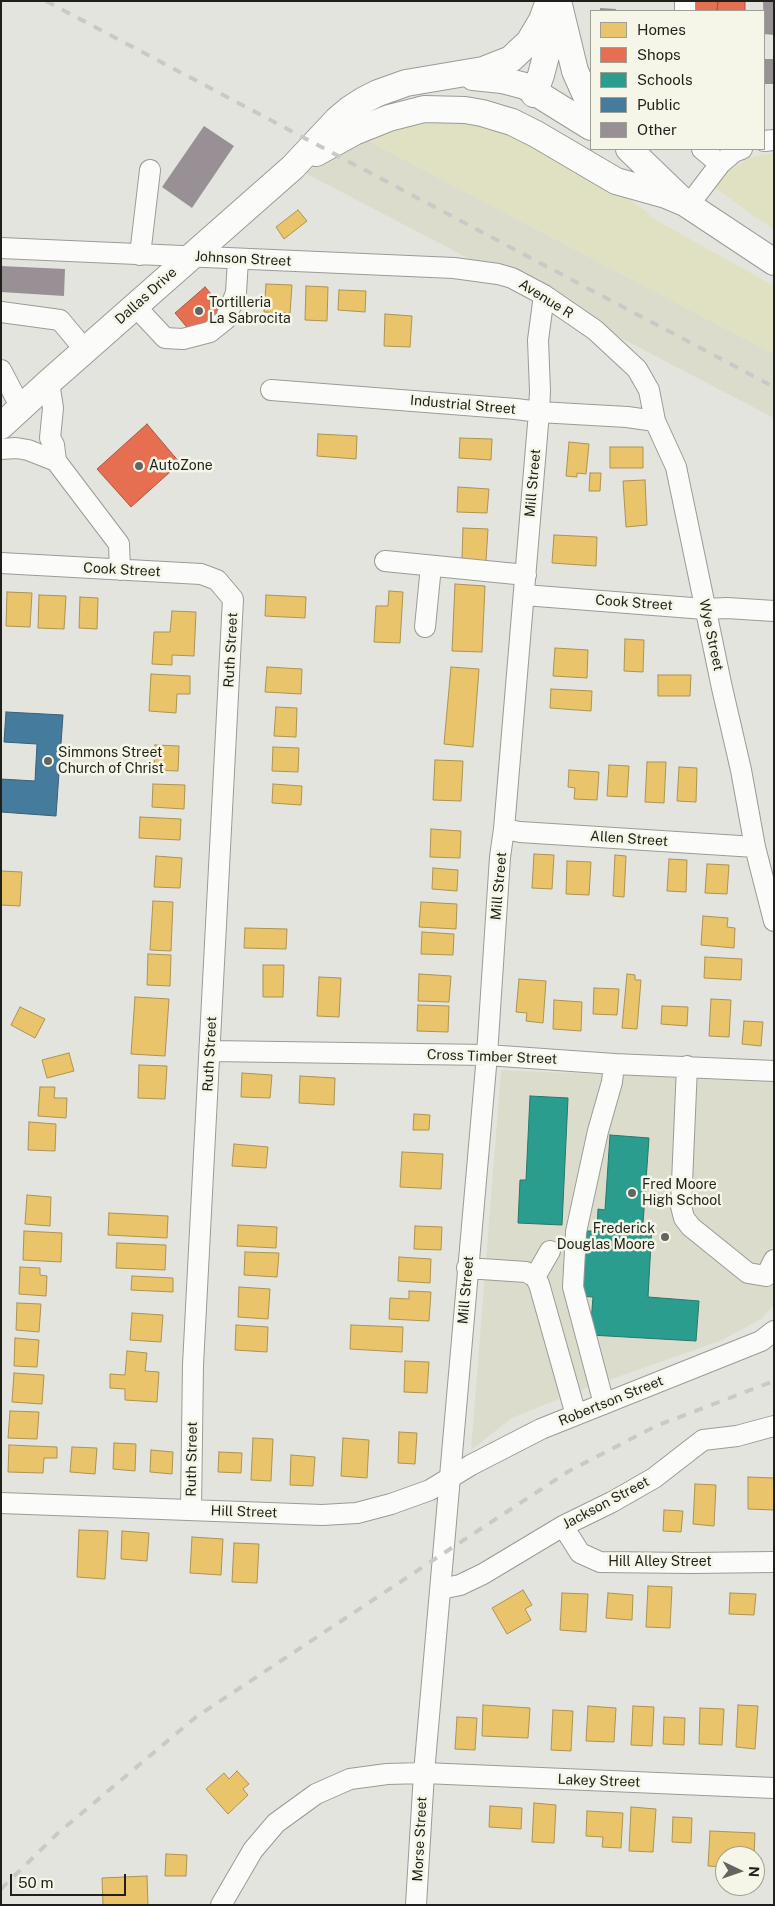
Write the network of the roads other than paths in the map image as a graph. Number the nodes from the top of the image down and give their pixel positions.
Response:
1 (549, 1) edge
2 (554, 1) edge
3 (558, 1) edge
4 (444, 77) junction
5 (534, 93) junction
6 (589, 104) edge
7 (389, 118) junction
8 (590, 126) edge
9 (590, 146) edge
10 (595, 150) edge
11 (625, 150) edge
12 (703, 150) edge
13 (739, 150) edge
14 (638, 157) edge
15 (720, 164) junction
16 (293, 167) junction
17 (150, 170) dead end
18 (680, 201) junction
19 (1, 248) edge
20 (140, 255) junction
21 (191, 255) junction
22 (238, 259) junction
23 (774, 262) edge
24 (454, 268) joint
25 (544, 294) junction
26 (135, 306) junction
27 (1, 312) edge
28 (85, 350) junction
29 (625, 358) joint
30 (1, 370) edge
31 (49, 382) junction
32 (271, 390) dead end
33 (21, 408) junction
34 (539, 412) junction
35 (655, 420) junction
36 (1, 426) edge
37 (1, 450) edge
38 (56, 461) junction
39 (385, 562) dead end
40 (1, 563) edge
41 (431, 566) junction
42 (120, 570) junction
43 (526, 575) junction
44 (524, 595) junction
45 (233, 599) joint
46 (705, 609) junction
47 (774, 611) edge
48 (425, 627) dead end
49 (504, 829) junction
50 (755, 847) junction
51 (774, 921) edge
52 (210, 1051) junction
53 (487, 1055) junction
54 (614, 1064) junction
55 (687, 1066) junction
56 (774, 1071) edge
57 (550, 1251) dead end
58 (774, 1260) edge
59 (468, 1268) junction
60 (535, 1277) junction
61 (774, 1331) edge
62 (604, 1404) junction
63 (576, 1415) junction
64 (774, 1426) edge
65 (450, 1478) junction
66 (1, 1503) edge
67 (191, 1509) junction
68 (563, 1526) junction
69 (774, 1562) edge
70 (440, 1589) junction
71 (424, 1774) junction
72 (774, 1788) edge
73 (221, 1905) edge
74 (416, 1905) edge

1 - 4 main road, Dallas Drive
2 - 5 main road
3 - 6 main road
4 - 5 main road, Dallas Drive
4 - 16 main road, Dallas Drive
5 - 7 main road, Dallas Drive
5 - 8 main road
5 - 9 main road
7 - 16 main road, Dallas Drive
7 - 18 main road, Dallas Drive
10 - 18 main road
11 - 14 main road
12 - 15 street
13 - 15 street
14 - 18 main road
15 - 18 street
16 - 21 main road, Dallas Drive
17 - 20 street
18 - 23 main road
19 - 20 street, Johnson Street
20 - 21 street, Johnson Street
21 - 22 street, Johnson Street
21 - 26 main road, Dallas Drive
22 - 24 street, Johnson Street
22 - 26 street
24 - 25 street, Avenue R
25 - 29 street, Avenue R
25 - 34 street, Mill Street
26 - 28 main road, Dallas Drive
27 - 28 street
28 - 31 main road, Dallas Drive
29 - 35 street, Wye Street
30 - 33 street
31 - 33 main road, Dallas Drive
31 - 38 street
32 - 34 street, Industrial Street
33 - 36 main road, Dallas Drive
34 - 35 street, Industrial Street
34 - 43 street, Mill Street
35 - 46 street, Wye Street
37 - 38 street
38 - 42 street
39 - 41 street
40 - 42 street, Cook Street
41 - 43 street
41 - 48 street
42 - 45 street, Cook Street
43 - 44 street, Mill Street
44 - 46 street, Cook Street
44 - 49 street, Mill Street
45 - 52 street, Ruth Street
46 - 47 street, Cook Street
46 - 50 street, Wye Street
49 - 50 street, Allen Street
49 - 53 street, Mill Street
50 - 51 street, Wye Street
52 - 53 street, Cross Timber Street
52 - 67 street, Ruth Street
53 - 54 street, Cross Timber Street
53 - 59 street, Mill Street
54 - 55 street, Cross Timber Street
54 - 62 street
55 - 56 street, Cross Timber Street
55 - 58 street
57 - 60 street
59 - 60 street
59 - 65 street, Mill Street
60 - 63 street
61 - 62 street, Robertson Street
62 - 63 street, Robertson Street
63 - 65 street, Robertson Street
64 - 68 street, Jackson Street
65 - 67 street, Hill Street
65 - 70 street, Mill Street
66 - 67 street, Hill Street
68 - 69 street, Hill Alley Street
68 - 70 street, Jackson Street
70 - 71 street, Morse Street
71 - 72 street, Lakey Street
71 - 73 street, Lakey Street
71 - 74 street, Morse Street

